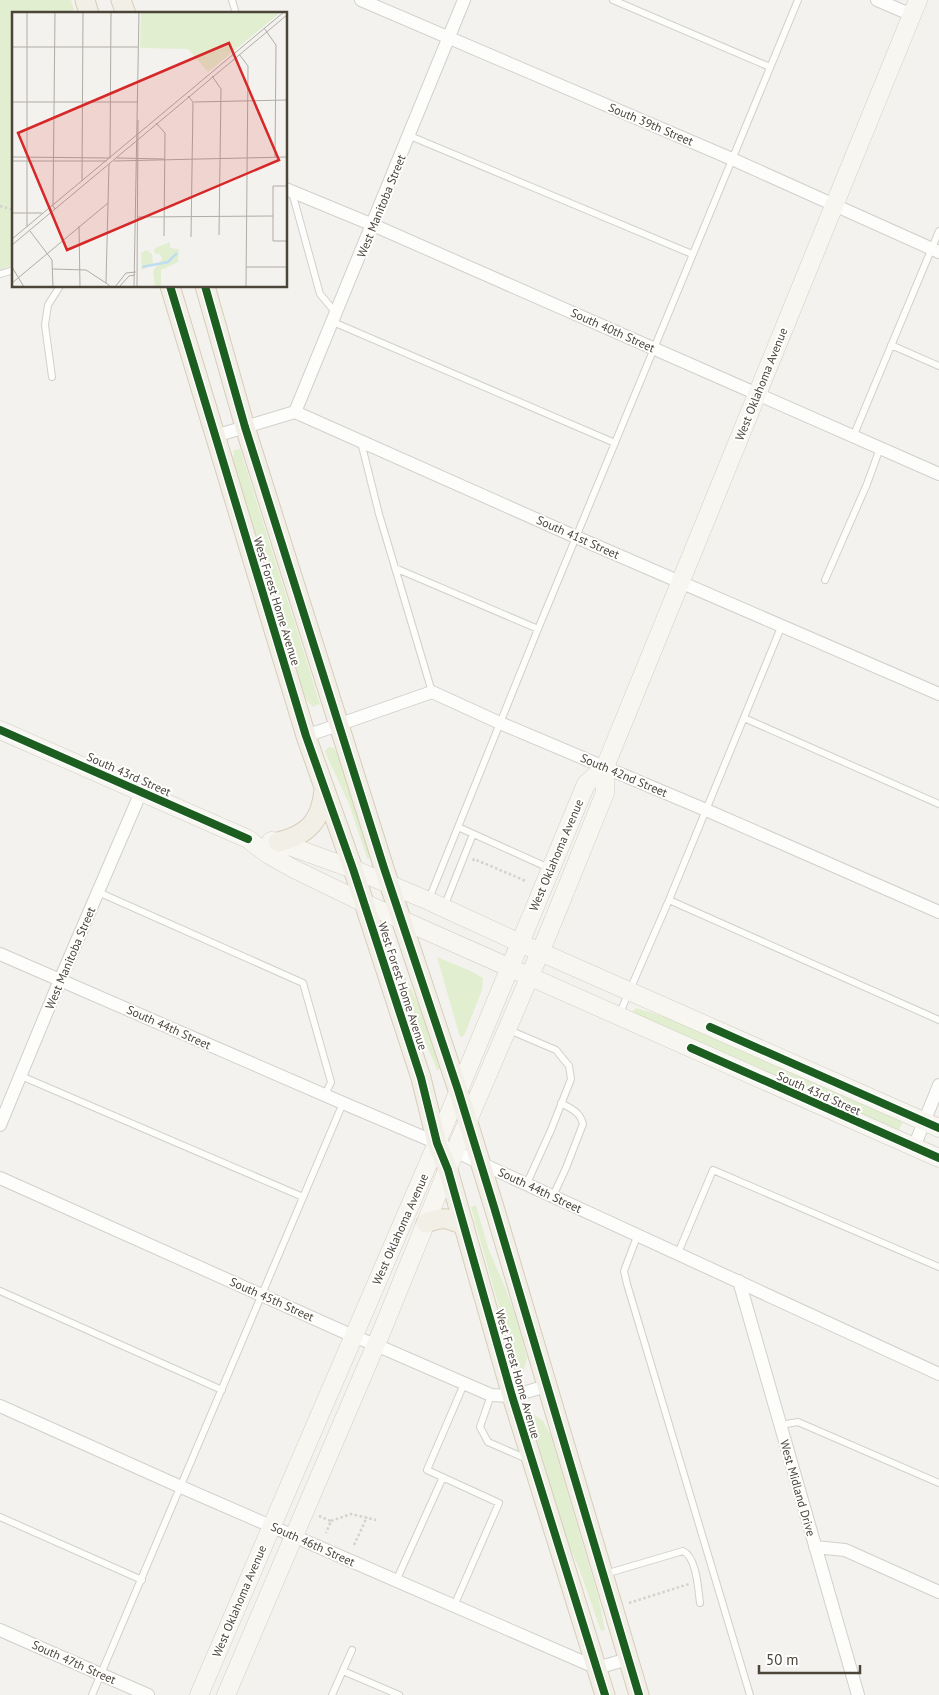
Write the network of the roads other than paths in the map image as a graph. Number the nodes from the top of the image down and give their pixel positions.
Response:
1 (361, 0) edge
2 (464, 0) edge
3 (613, 0) edge
4 (798, 0) edge
5 (877, 0) edge
6 (915, 8) edge
7 (449, 38) junction
8 (770, 67) junction
9 (410, 136) junction
10 (732, 159) junction
11 (289, 189) edge
12 (834, 205) junction
13 (373, 225) junction
14 (939, 231) edge
15 (935, 250) edge
16 (692, 254) junction
17 (59, 288) edge
18 (171, 288) edge
19 (206, 288) edge
20 (335, 318) junction
21 (891, 345) junction
22 (654, 348) junction
23 (939, 366) edge
24 (52, 377) dead end
25 (757, 394) junction
26 (296, 412) junction
27 (245, 427) junction
28 (214, 436) junction
29 (853, 437) junction
30 (362, 442) junction
31 (615, 443) junction
32 (880, 448) junction
33 (939, 474) edge
34 (576, 536) junction
35 (395, 568) junction
36 (825, 580) dead end
37 (681, 582) junction
38 (782, 625) junction
39 (538, 629) junction
40 (432, 692) junction
41 (939, 693) edge
42 (744, 718) junction
43 (500, 723) junction
44 (338, 724) junction
45 (0, 730) edge
46 (306, 736) junction
47 (605, 767) junction
48 (324, 790) junction
49 (141, 792) junction
50 (939, 804) edge
51 (706, 810) junction
52 (458, 827) junction
53 (473, 834) junction
54 (248, 838) junction
55 (278, 842) junction
56 (353, 869) junction
57 (551, 869) junction
58 (390, 885) junction
59 (98, 892) junction
60 (669, 900) junction
61 (364, 903) junction
62 (436, 904) junction
63 (939, 912) edge
64 (402, 921) junction
65 (520, 943) junction
66 (540, 952) junction
67 (0, 954) edge
68 (509, 968) junction
69 (530, 977) junction
70 (60, 980) junction
71 (630, 992) junction
72 (619, 1016) junction
73 (939, 1020) edge
74 (508, 1029) junction
75 (21, 1076) junction
76 (939, 1085) edge
77 (458, 1090) junction
78 (325, 1095) junction
79 (343, 1103) junction
80 (561, 1104) junction
81 (468, 1123) junction
82 (0, 1125) edge
83 (931, 1125) edge
84 (437, 1142) junction
85 (914, 1147) junction
86 (455, 1151) junction
87 (939, 1158) edge
88 (479, 1162) junction
89 (448, 1170) junction
90 (0, 1178) edge
91 (527, 1184) junction
92 (553, 1196) junction
93 (303, 1197) junction
94 (426, 1224) junction
95 (464, 1225) junction
96 (638, 1234) junction
97 (678, 1253) junction
98 (939, 1267) edge
99 (739, 1281) junction
100 (0, 1291) edge
101 (262, 1294) junction
102 (353, 1336) junction
103 (376, 1345) junction
104 (939, 1374) edge
105 (464, 1384) junction
106 (547, 1386) junction
107 (222, 1390) junction
108 (491, 1395) junction
109 (512, 1396) junction
110 (0, 1406) edge
111 (779, 1426) junction
112 (532, 1461) junction
113 (443, 1477) junction
114 (939, 1483) edge
115 (181, 1487) junction
116 (0, 1517) edge
117 (271, 1526) junction
118 (295, 1536) junction
119 (815, 1548) junction
120 (603, 1575) junction
121 (142, 1580) junction
122 (396, 1582) junction
123 (939, 1592) edge
124 (700, 1603) dead end
125 (454, 1606) junction
126 (0, 1630) edge
127 (352, 1650) dead end
128 (628, 1659) junction
129 (598, 1668) junction
130 (343, 1671) junction
131 (101, 1674) junction
132 (92, 1695) edge
133 (148, 1695) edge
134 (199, 1695) edge
135 (226, 1695) edge
136 (332, 1695) edge
137 (399, 1695) edge
138 (605, 1695) edge
139 (639, 1695) edge
140 (750, 1695) edge
141 (858, 1695) edge

1 - 7 street, South 39th Street
2 - 7 street, West Manitoba Street
3 - 8 lane
4 - 8 lane
5 - 6 street
6 - 12 main road, West Oklahoma Avenue
7 - 9 street, West Manitoba Street
7 - 10 street, South 39th Street
8 - 10 lane
9 - 13 street, West Manitoba Street
9 - 16 lane
10 - 12 street, South 39th Street
10 - 16 lane
11 - 13 street, South 40th Street
11 - 20 lane
12 - 15 street, South 39th Street
12 - 25 main road, West Oklahoma Avenue
13 - 20 street, West Manitoba Street
13 - 22 street, South 40th Street
14 - 15 lane
15 - 21 lane
16 - 22 lane
17 - 24 lane
18 - 28 main road, West Forest Home Avenue
19 - 27 main road, West Forest Home Avenue
20 - 26 street, West Manitoba Street
20 - 31 lane
21 - 23 lane
21 - 29 lane
22 - 25 street, South 40th Street
22 - 31 lane
25 - 29 street, South 40th Street
25 - 37 main road, West Oklahoma Avenue
26 - 27 street
26 - 30 street, South 41st Street
27 - 28 street
27 - 44 main road, West Forest Home Avenue
28 - 46 main road, West Forest Home Avenue
29 - 32 street, South 40th Street
30 - 34 street, South 41st Street
30 - 35 lane
31 - 34 lane
32 - 33 street, South 40th Street
32 - 36 lane
34 - 37 street, South 41st Street
34 - 39 lane
35 - 39 lane
35 - 40 lane
37 - 38 street, South 41st Street
37 - 47 main road, West Oklahoma Avenue
38 - 41 street, South 41st Street
38 - 42 lane
39 - 43 lane
40 - 43 street, South 42nd Street
40 - 44 street
42 - 50 lane
42 - 51 lane
43 - 47 street, South 42nd Street
43 - 52 lane
44 - 46 street
44 - 58 main road, West Forest Home Avenue
45 - 49 main road, South 43rd Street
46 - 48 main road, West Forest Home Avenue
47 - 51 street, South 42nd Street
47 - 57 main road, West Oklahoma Avenue
47 - 66 main road, West Oklahoma Avenue
48 - 55 main road
48 - 56 main road, West Forest Home Avenue
49 - 54 main road, South 43rd Street
49 - 59 street, West Manitoba Street
51 - 60 lane
51 - 63 street, South 42nd Street
52 - 53 lane
52 - 62 lane
53 - 57 lane
53 - 62 lane
54 - 55 main road, South 43rd Street
54 - 61 main road, South 43rd Street
55 - 56 main road, South 43rd Street
56 - 58 main road, South 43rd Street
56 - 61 main road, West Forest Home Avenue
57 - 65 main road, West Oklahoma Avenue
58 - 62 main road, South 43rd Street
58 - 64 main road, West Forest Home Avenue
59 - 70 street, West Manitoba Street
59 - 78 lane
60 - 71 lane
60 - 73 lane
61 - 64 main road, South 43rd Street
61 - 84 main road, West Forest Home Avenue
62 - 65 main road, South 43rd Street
64 - 68 main road, South 43rd Street
64 - 77 main road, West Forest Home Avenue
65 - 66 main road, South 43rd Street
65 - 68 main road, West Oklahoma Avenue
66 - 69 main road, West Oklahoma Avenue
66 - 71 main road, South 43rd Street
67 - 70 street, South 44th Street
68 - 69 main road, South 43rd Street
68 - 77 main road, West Oklahoma Avenue
69 - 72 main road, South 43rd Street
69 - 74 main road, West Oklahoma Avenue
70 - 75 street, West Manitoba Street
70 - 78 street, South 44th Street
71 - 72 lane
71 - 83 main road, South 43rd Street
72 - 85 main road, South 43rd Street
74 - 80 lane
74 - 81 main road, West Oklahoma Avenue
75 - 82 street, West Manitoba Street
75 - 93 lane
76 - 83 street
77 - 81 main road, West Forest Home Avenue
77 - 84 main road, West Oklahoma Avenue
78 - 79 street, South 44th Street
79 - 84 street, South 44th Street
79 - 93 lane
80 - 91 lane
80 - 92 lane
81 - 86 main road, West Oklahoma Avenue
81 - 88 main road, West Forest Home Avenue
83 - 85 street
84 - 86 street, South 44th Street
84 - 89 main road, West Forest Home Avenue
84 - 102 main road, West Oklahoma Avenue
85 - 87 main road, South 43rd Street
86 - 88 street, South 44th Street
86 - 89 main road, West Oklahoma Avenue
88 - 91 street, South 44th Street
88 - 106 main road, West Forest Home Avenue
89 - 94 main road, West Oklahoma Avenue
89 - 95 main road, West Forest Home Avenue
90 - 101 street, South 45th Street
91 - 92 street, South 44th Street
92 - 96 street, South 44th Street
93 - 101 lane
94 - 95 main road
94 - 103 main road, West Oklahoma Avenue
95 - 109 main road, West Forest Home Avenue
96 - 97 street, South 44th Street
96 - 140 lane
97 - 98 lane
97 - 99 street, South 44th Street
99 - 104 street, South 44th Street
99 - 111 street, West Midland Drive
100 - 107 lane
101 - 102 street, South 45th Street
101 - 107 lane
102 - 103 street, South 45th Street
102 - 117 main road, West Oklahoma Avenue
103 - 105 street, South 45th Street
103 - 118 main road, West Oklahoma Avenue
105 - 108 street, South 45th Street
105 - 113 lane
106 - 109 street, South 45th Street
106 - 120 main road, West Forest Home Avenue
107 - 115 lane
108 - 109 street, South 45th Street
108 - 112 lane
109 - 112 main road, West Forest Home Avenue
110 - 115 street, South 46th Street
111 - 114 lane
111 - 119 street, West Midland Drive
112 - 129 main road, West Forest Home Avenue
113 - 122 lane
113 - 125 lane
115 - 117 street, South 46th Street
115 - 121 lane
116 - 121 lane
117 - 118 street, South 46th Street
117 - 134 main road, West Oklahoma Avenue
118 - 122 street, South 46th Street
118 - 135 main road, West Oklahoma Avenue
119 - 123 street
119 - 141 street, West Midland Drive
120 - 124 lane
120 - 128 main road, West Forest Home Avenue
121 - 131 lane
122 - 125 street, South 46th Street
125 - 129 street, South 46th Street
126 - 131 street, South 47th Street
127 - 130 lane
128 - 129 street
128 - 139 main road, West Forest Home Avenue
129 - 138 main road, West Forest Home Avenue
130 - 136 lane
130 - 137 lane
131 - 132 lane
131 - 133 street, South 47th Street

